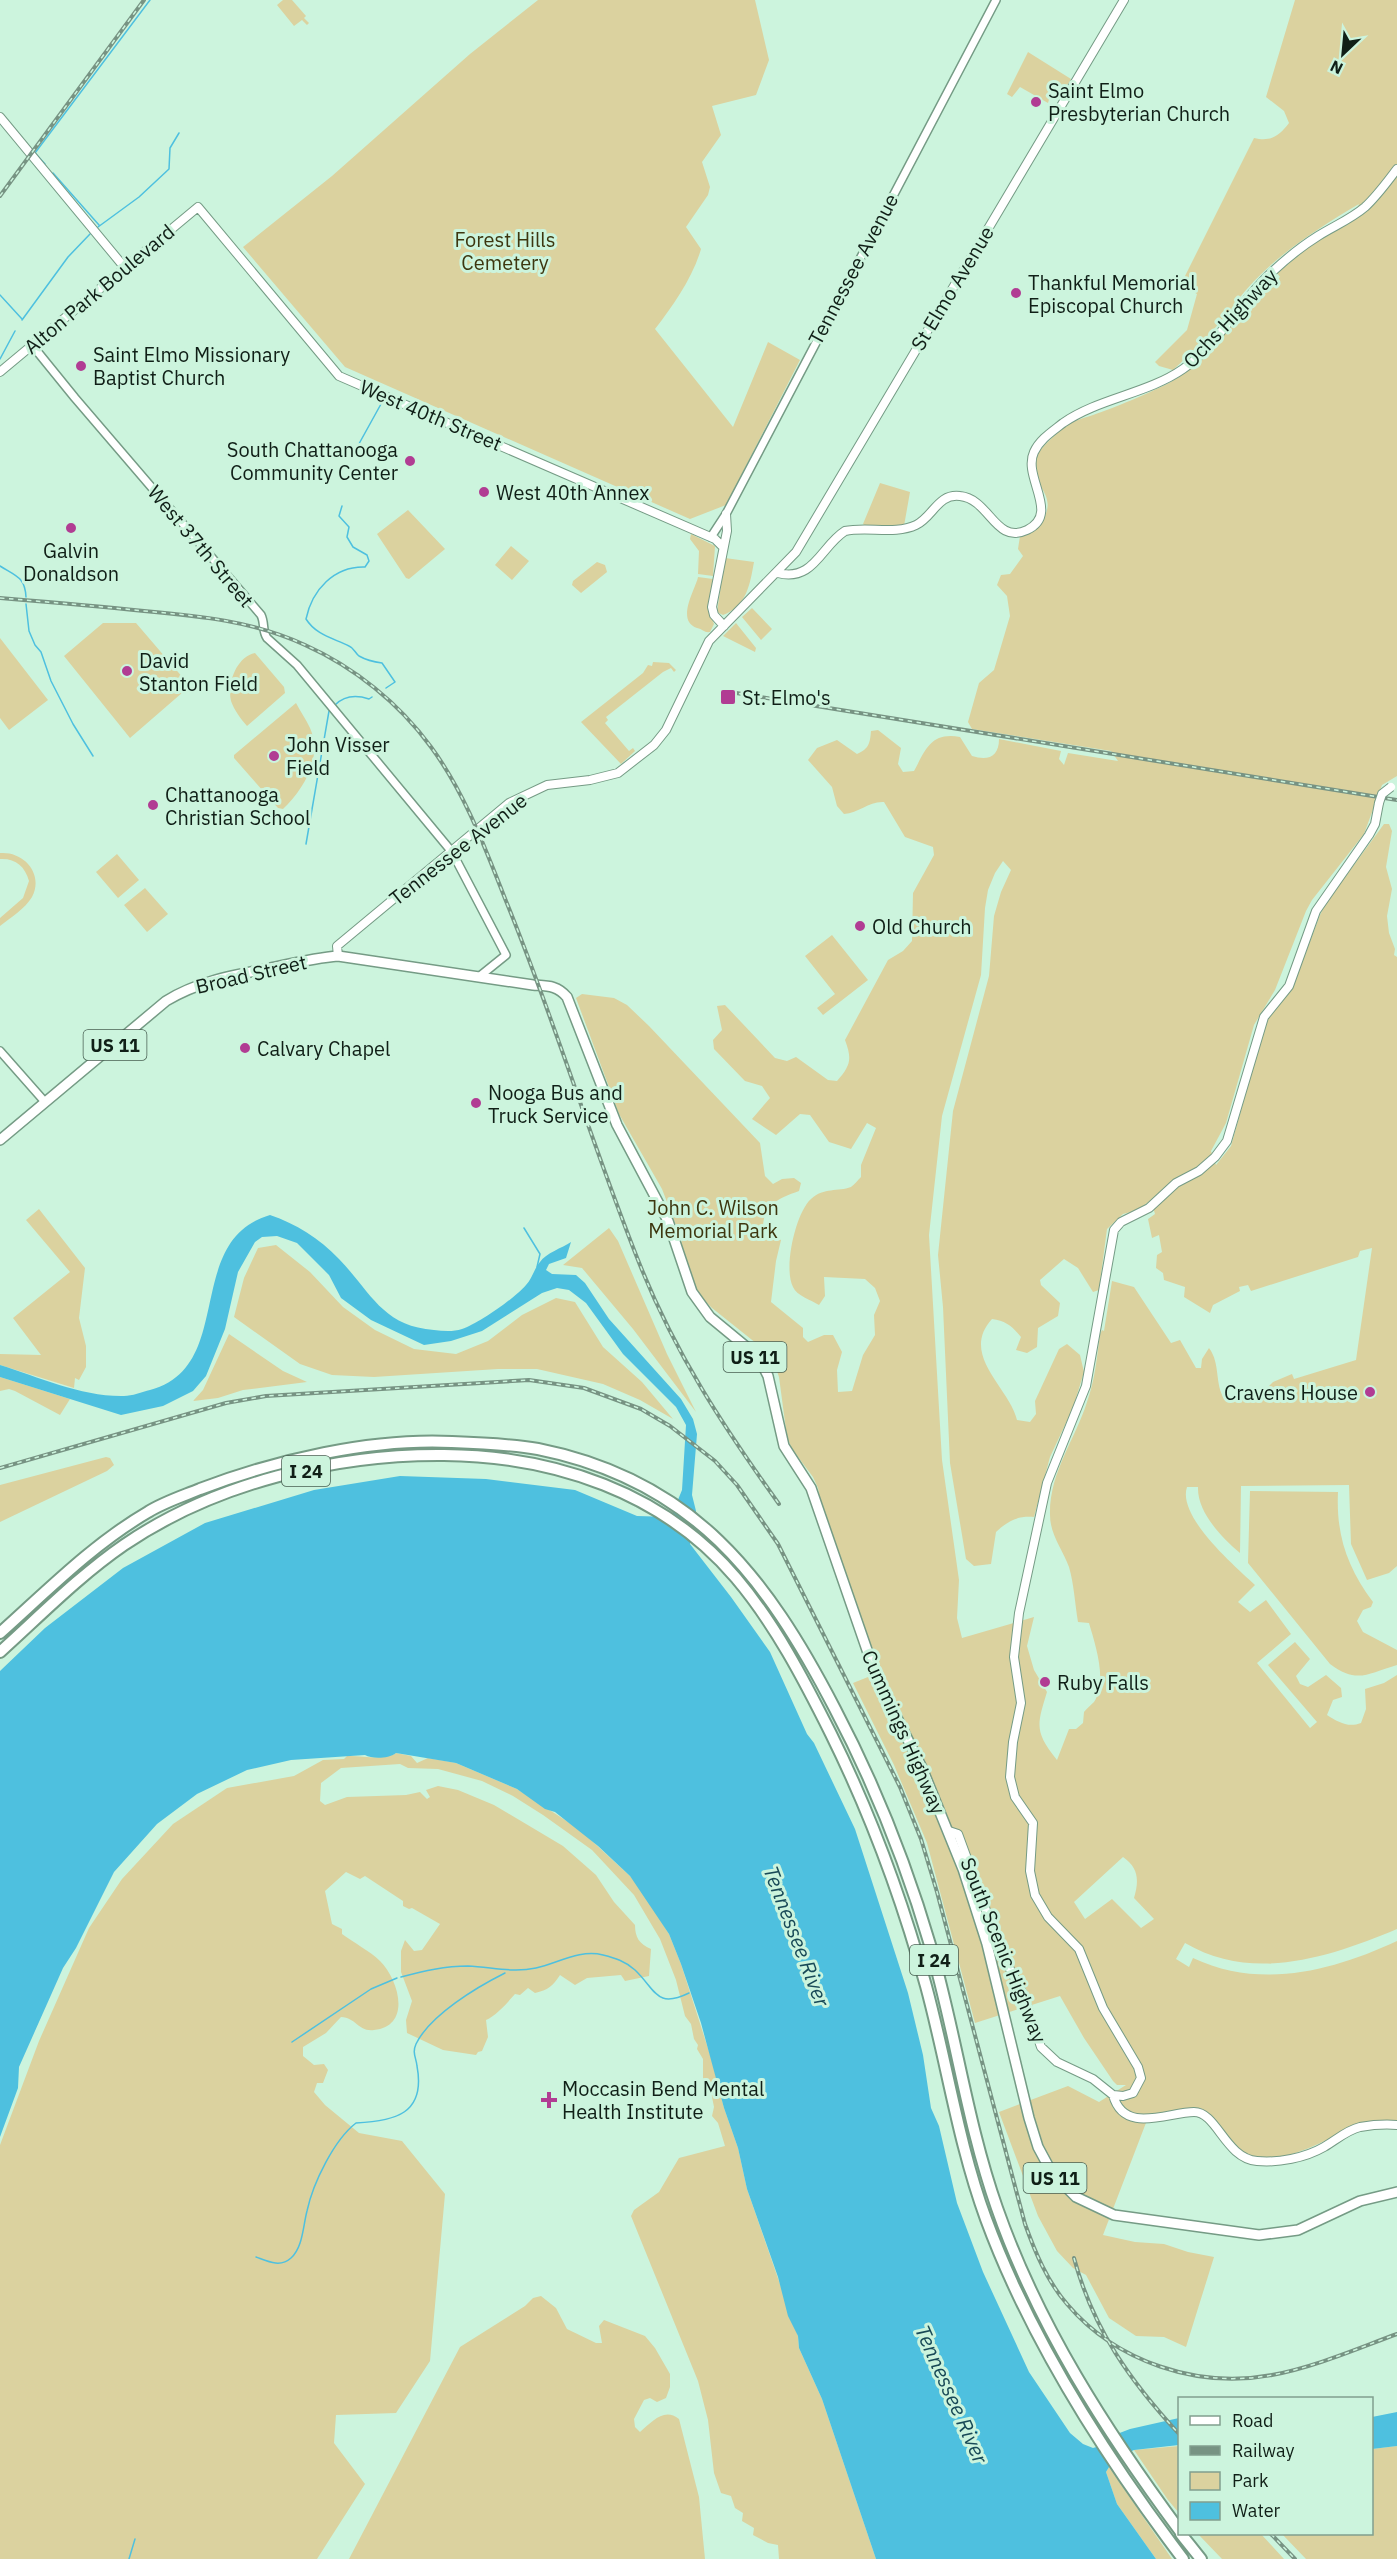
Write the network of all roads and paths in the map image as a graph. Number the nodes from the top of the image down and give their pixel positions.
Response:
1 (996, 0) edge
2 (1124, 0) edge
3 (0, 117) edge
4 (1397, 169) edge
5 (198, 207) joint
6 (124, 268) junction
7 (32, 345) junction
8 (0, 372) edge
9 (726, 514) junction
10 (711, 537) junction
11 (722, 546) junction
12 (778, 573) junction
13 (724, 626) junction
14 (1394, 786) edge
15 (452, 852) junction
16 (338, 956) junction
17 (480, 976) junction
18 (518, 983) joint
19 (0, 1051) edge
20 (45, 1102) junction
21 (0, 1140) edge
22 (0, 1633) edge
23 (0, 1652) edge
24 (949, 1831) junction
25 (1113, 2095) junction
26 (1397, 2125) edge
27 (1397, 2192) edge
28 (1178, 2529) edge
29 (1182, 2535) edge
30 (1183, 2559) edge
31 (1201, 2559) edge

1 - 9 street, Tennessee Avenue
2 - 12 main road, St Elmo Avenue
3 - 6 main road
4 - 12 main road, Ochs Highway
5 - 6 main road, Alton Park Boulevard
5 - 10 main road, West 40th Street
6 - 7 main road, Alton Park Boulevard
7 - 8 main road, Alton Park Boulevard
7 - 15 street, West 37th Street
9 - 10 street, Tennessee Avenue
9 - 11 main road
10 - 11 main road, West 40th Street
11 - 13 main road
12 - 13 main road, St Elmo Avenue
13 - 15 main road, Tennessee Avenue
14 - 25 main road, bridge
15 - 16 main road, Tennessee Avenue
15 - 17 street, West 37th Street
16 - 17 main road, Broad Street / US 11
16 - 20 main road, Broad Street / US 11
17 - 18 main road, Broad Street / US 11
18 - 24 main road, Cummings Highway / US 11
19 - 20 street
20 - 21 main road, Broad Street / US 11
22 - 28 highway, I 24
23 - 30 highway, I 24
24 - 25 main road, South Scenic Highway
24 - 27 main road, Cummings Highway / US 11
25 - 26 main road, South Scenic Highway
29 - 31 highway, I 24

